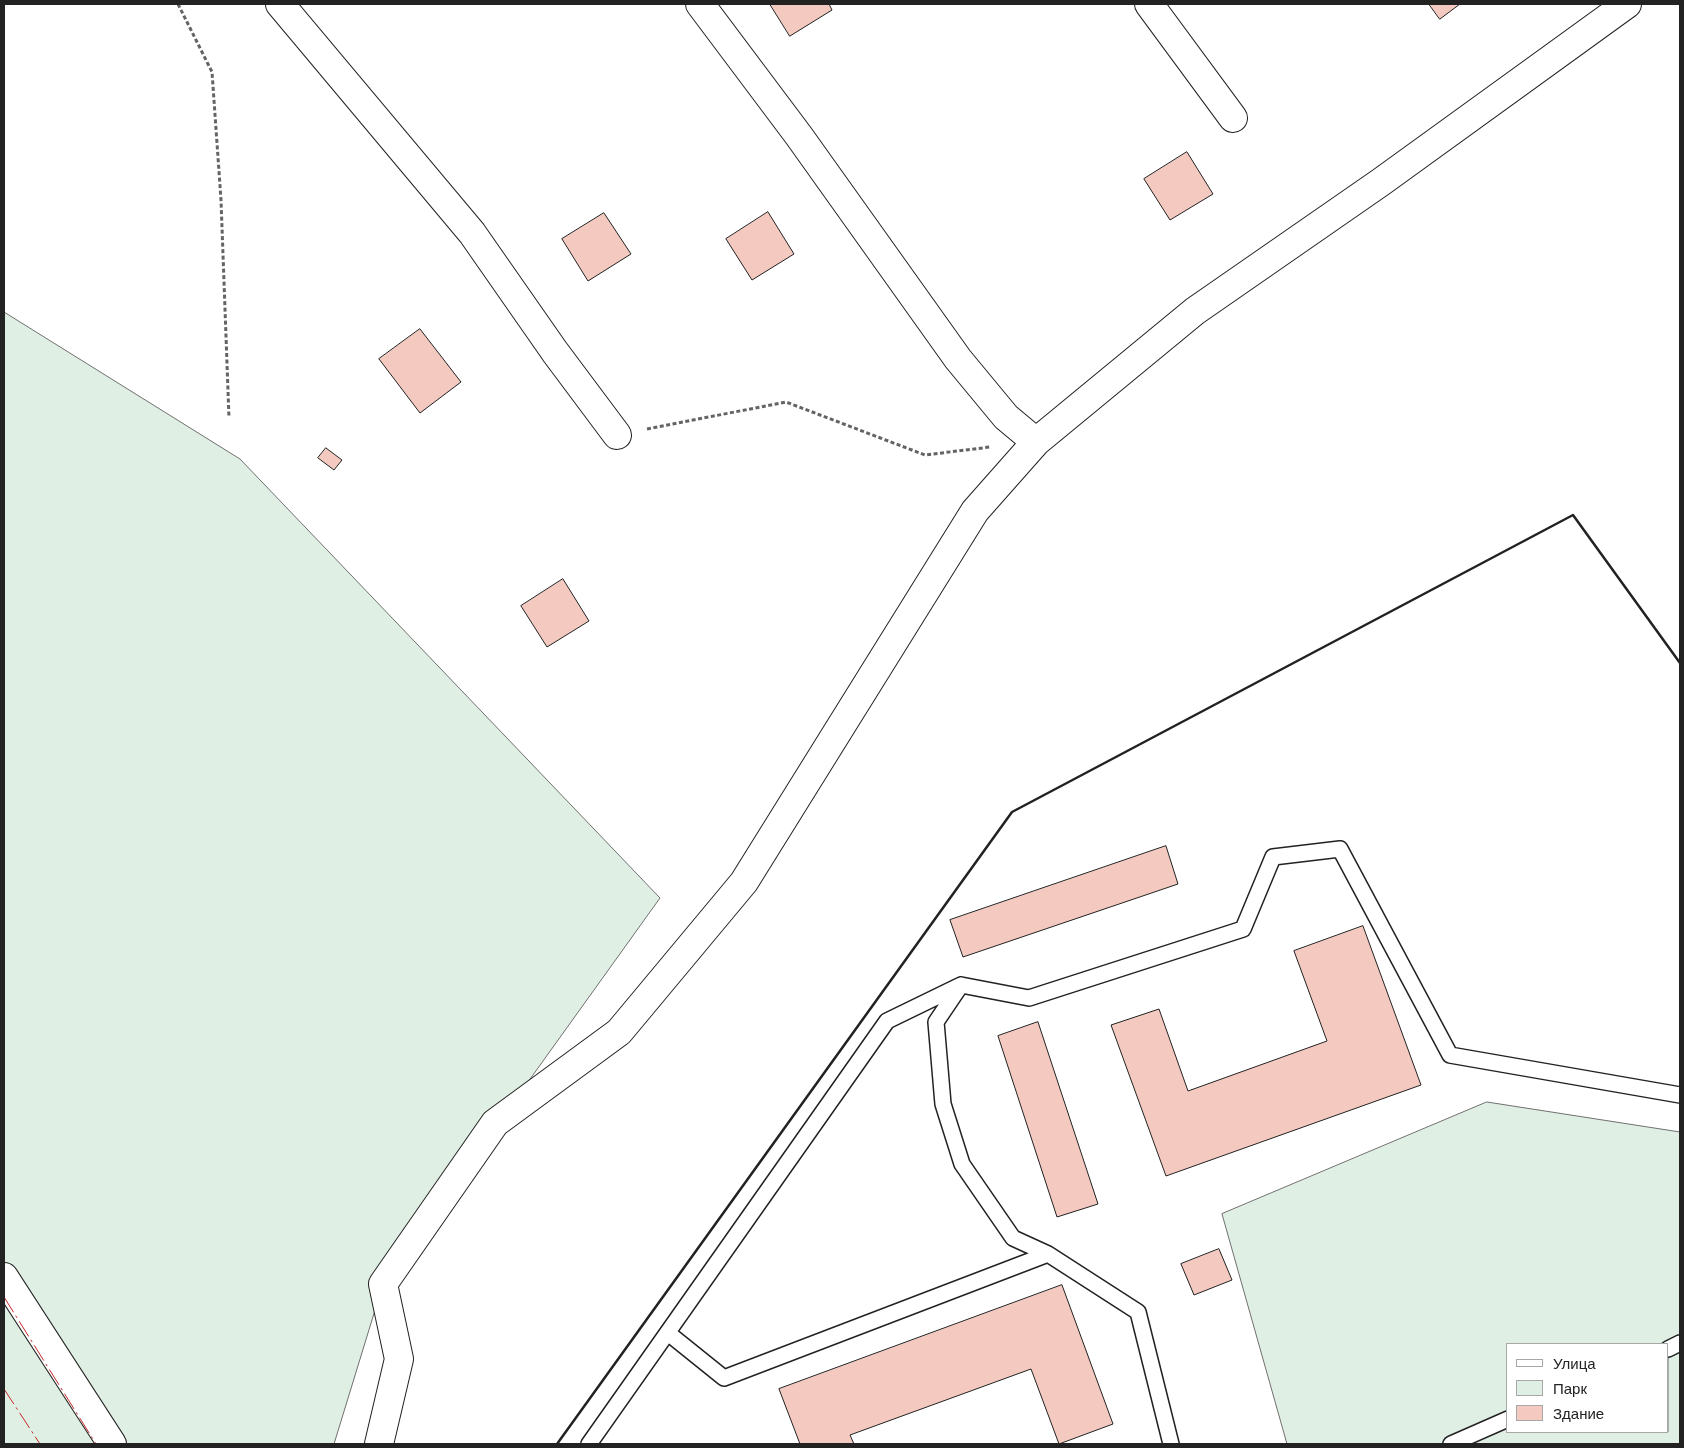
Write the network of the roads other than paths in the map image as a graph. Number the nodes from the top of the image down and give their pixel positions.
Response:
1 (280, 4) edge
2 (700, 4) edge
3 (1149, 4) edge
4 (1612, 8) edge
5 (1233, 118) dead end
6 (616, 435) road end
7 (1036, 442) junction
8 (961, 985) junction
9 (1680, 1095) edge
10 (1048, 1254) junction
11 (4, 1277) edge
12 (668, 1332) junction
13 (1506, 1420) edge
14 (112, 1444) edge
15 (379, 1444) edge
16 (589, 1444) edge
17 (1171, 1444) edge
18 (1451, 1444) edge

1 - 6 street
2 - 7 street
3 - 5 street
4 - 7 street
7 - 15 street
8 - 9 lane
8 - 10 lane
8 - 12 lane
10 - 12 lane
10 - 17 lane
11 - 14 street
12 - 16 lane
13 - 18 lane

